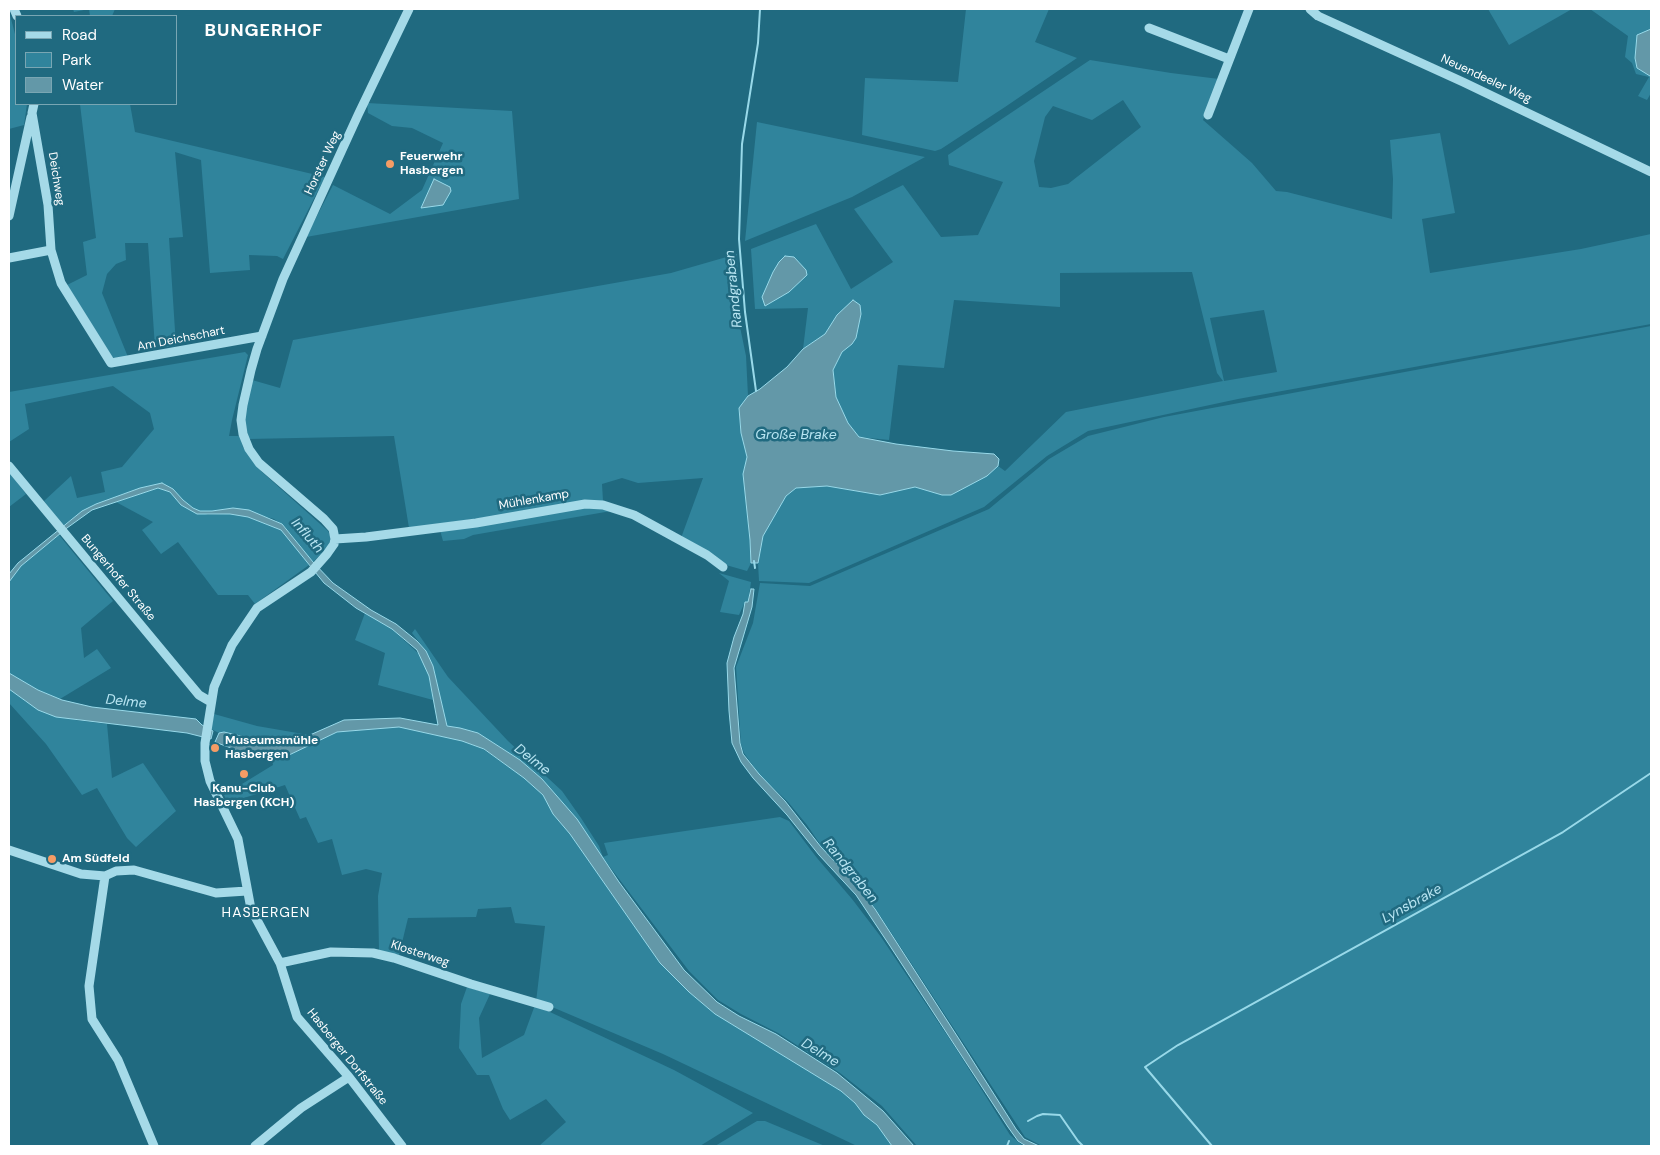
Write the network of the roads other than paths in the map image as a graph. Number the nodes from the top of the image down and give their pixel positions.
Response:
1 (409, 9) edge
2 (1249, 9) edge
3 (1310, 9) edge
4 (1149, 28) dead end
5 (1229, 59) junction
6 (33, 108) edge
7 (1208, 115) dead end
8 (1651, 172) edge
9 (9, 216) edge
10 (51, 250) junction
11 (9, 258) edge
12 (263, 333) junction
13 (107, 357) joint
14 (9, 466) edge
15 (335, 538) junction
16 (723, 567) dead end
17 (211, 702) junction
18 (9, 850) edge
19 (105, 876) junction
20 (247, 891) junction
21 (280, 963) junction
22 (549, 1007) dead end
23 (349, 1077) junction
24 (154, 1146) edge
25 (255, 1146) edge
26 (402, 1146) edge

1 - 12 street, Horster Weg
2 - 5 street
3 - 8 street, Neuendeeler Weg
4 - 5 street
5 - 7 street
6 - 9 street, Deichweg
6 - 10 street, Deichweg
10 - 11 street
10 - 13 street, Deichweg
12 - 13 street, Am Deichschart
12 - 15 street
14 - 17 street, Bungerhofer Straße
15 - 16 street, Mühlenkamp
15 - 17 street
17 - 20 street, Hasberger Dorfstraße
18 - 19 street
19 - 20 street
19 - 24 street
20 - 21 street, Hasberger Dorfstraße
21 - 22 street, Klosterweg
21 - 23 street, Hasberger Dorfstraße
23 - 25 street
23 - 26 street, Hasberger Dorfstraße

